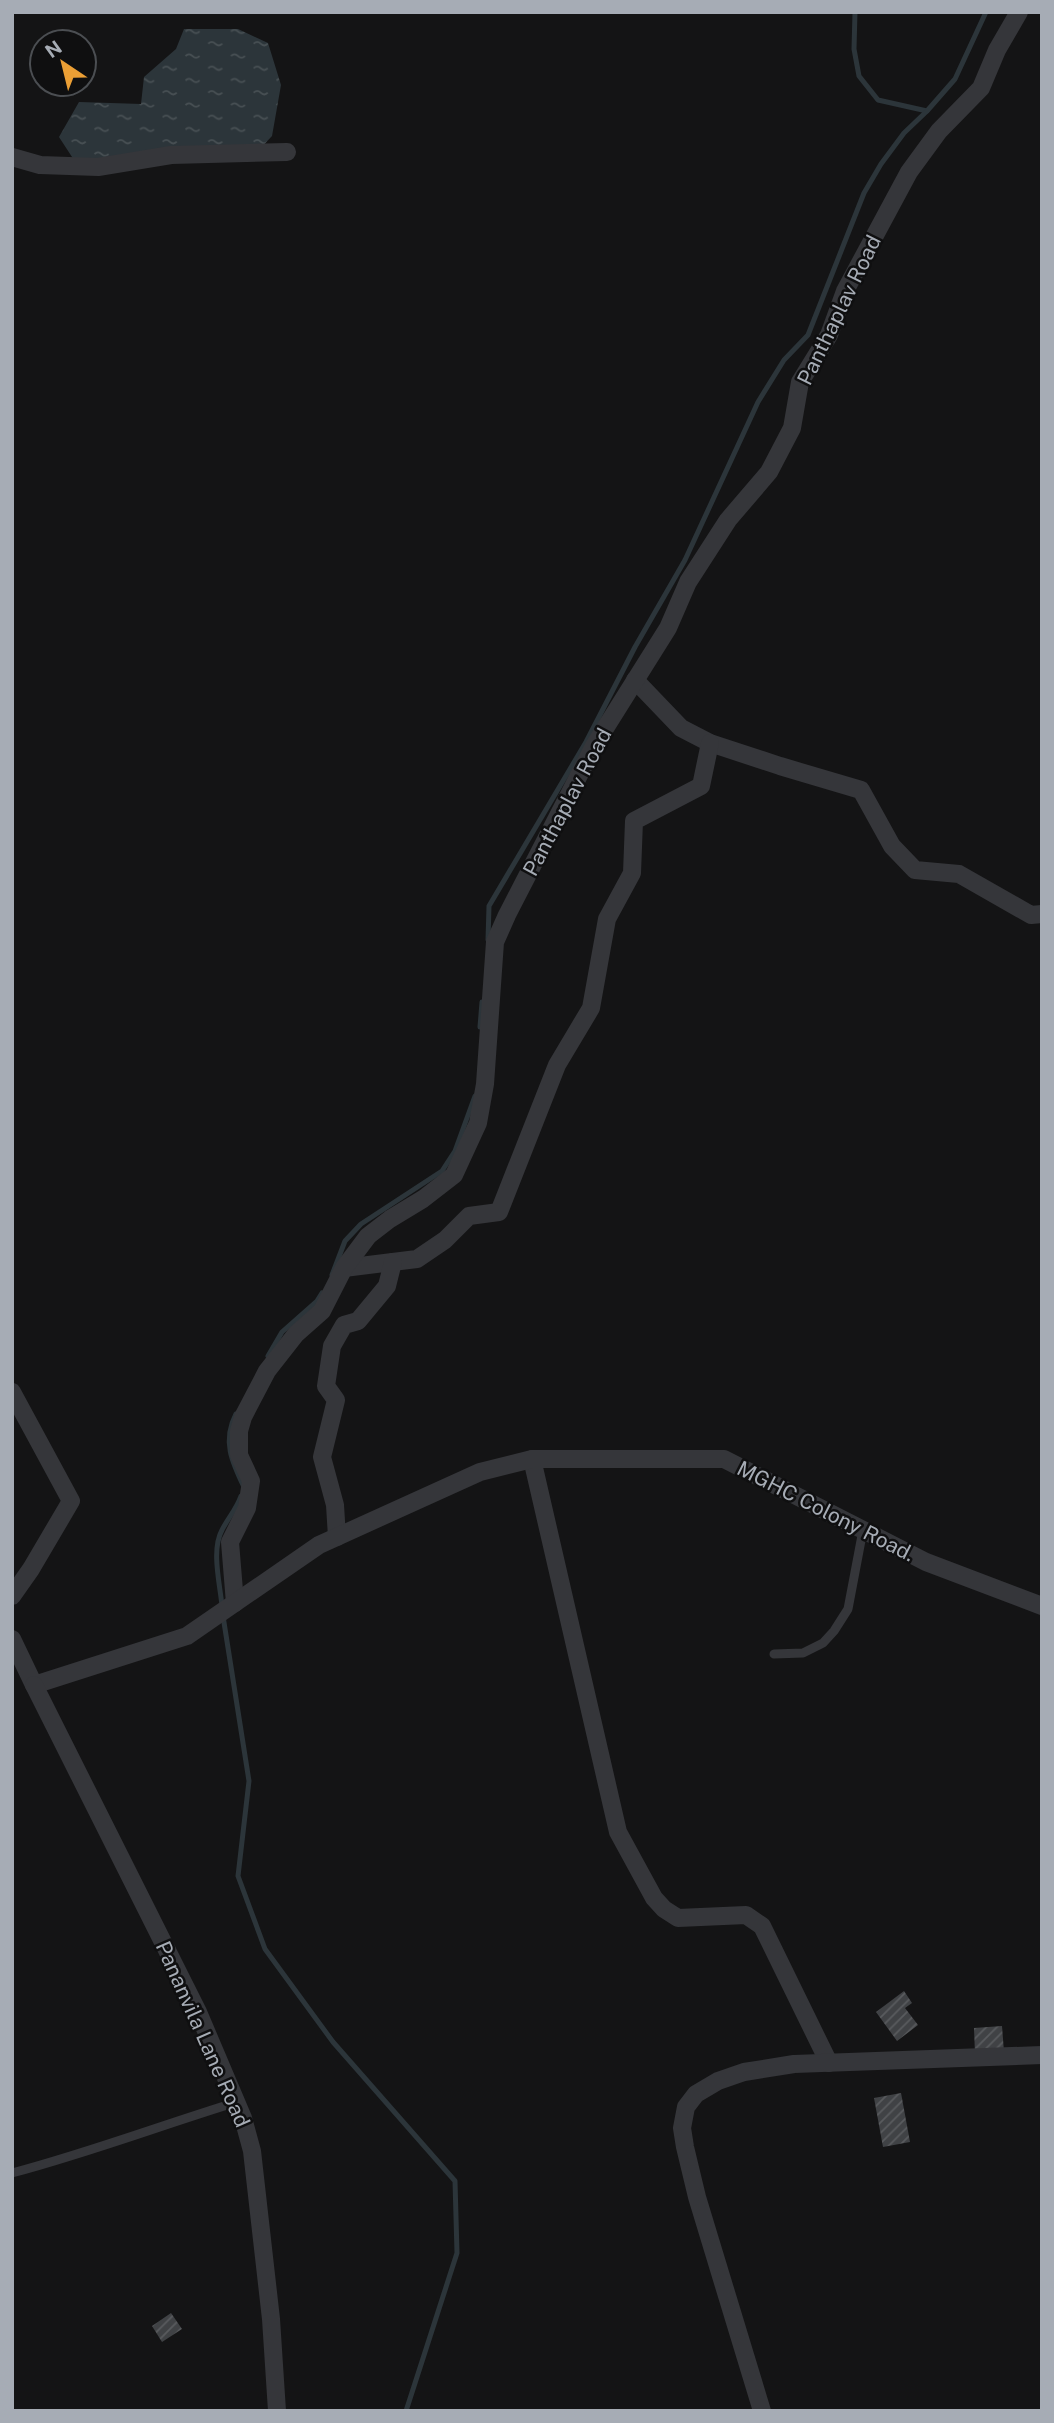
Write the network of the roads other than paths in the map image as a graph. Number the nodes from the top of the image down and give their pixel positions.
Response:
1 (1019, 12) edge
2 (287, 152) dead end
3 (12, 157) edge
4 (635, 680) junction
5 (710, 743) junction
6 (1042, 914) edge
7 (393, 1262) junction
8 (344, 1268) junction
9 (12, 1392) edge
10 (532, 1459) junction
11 (863, 1530) junction
12 (337, 1537) junction
13 (12, 1596) edge
14 (1042, 1606) edge
15 (227, 1609) junction
16 (12, 1639) edge
17 (774, 1654) dead end
18 (34, 1685) junction
19 (1042, 2055) edge
20 (829, 2063) junction
21 (237, 2102) junction
22 (12, 2173) edge
23 (277, 2411) edge
24 (761, 2411) edge

1 - 4 street, Panthaplav Road
2 - 3 street
4 - 5 street
4 - 8 street, Panthaplav Road
5 - 6 street
5 - 7 street
7 - 8 street
7 - 12 street
8 - 15 street, Panthaplav Road
9 - 13 street
10 - 11 street, MGHC Colony Road.
10 - 12 street, MGHC Colony Road.
10 - 20 street
11 - 14 street, MGHC Colony Road.
11 - 17 lane
12 - 15 street, MGHC Colony Road.
15 - 18 street, MGHC Colony Road.
16 - 18 street
18 - 21 street, Pananvila Lane Road
19 - 20 street
20 - 24 street
21 - 22 lane
21 - 23 street, Pananvila Lane Road

